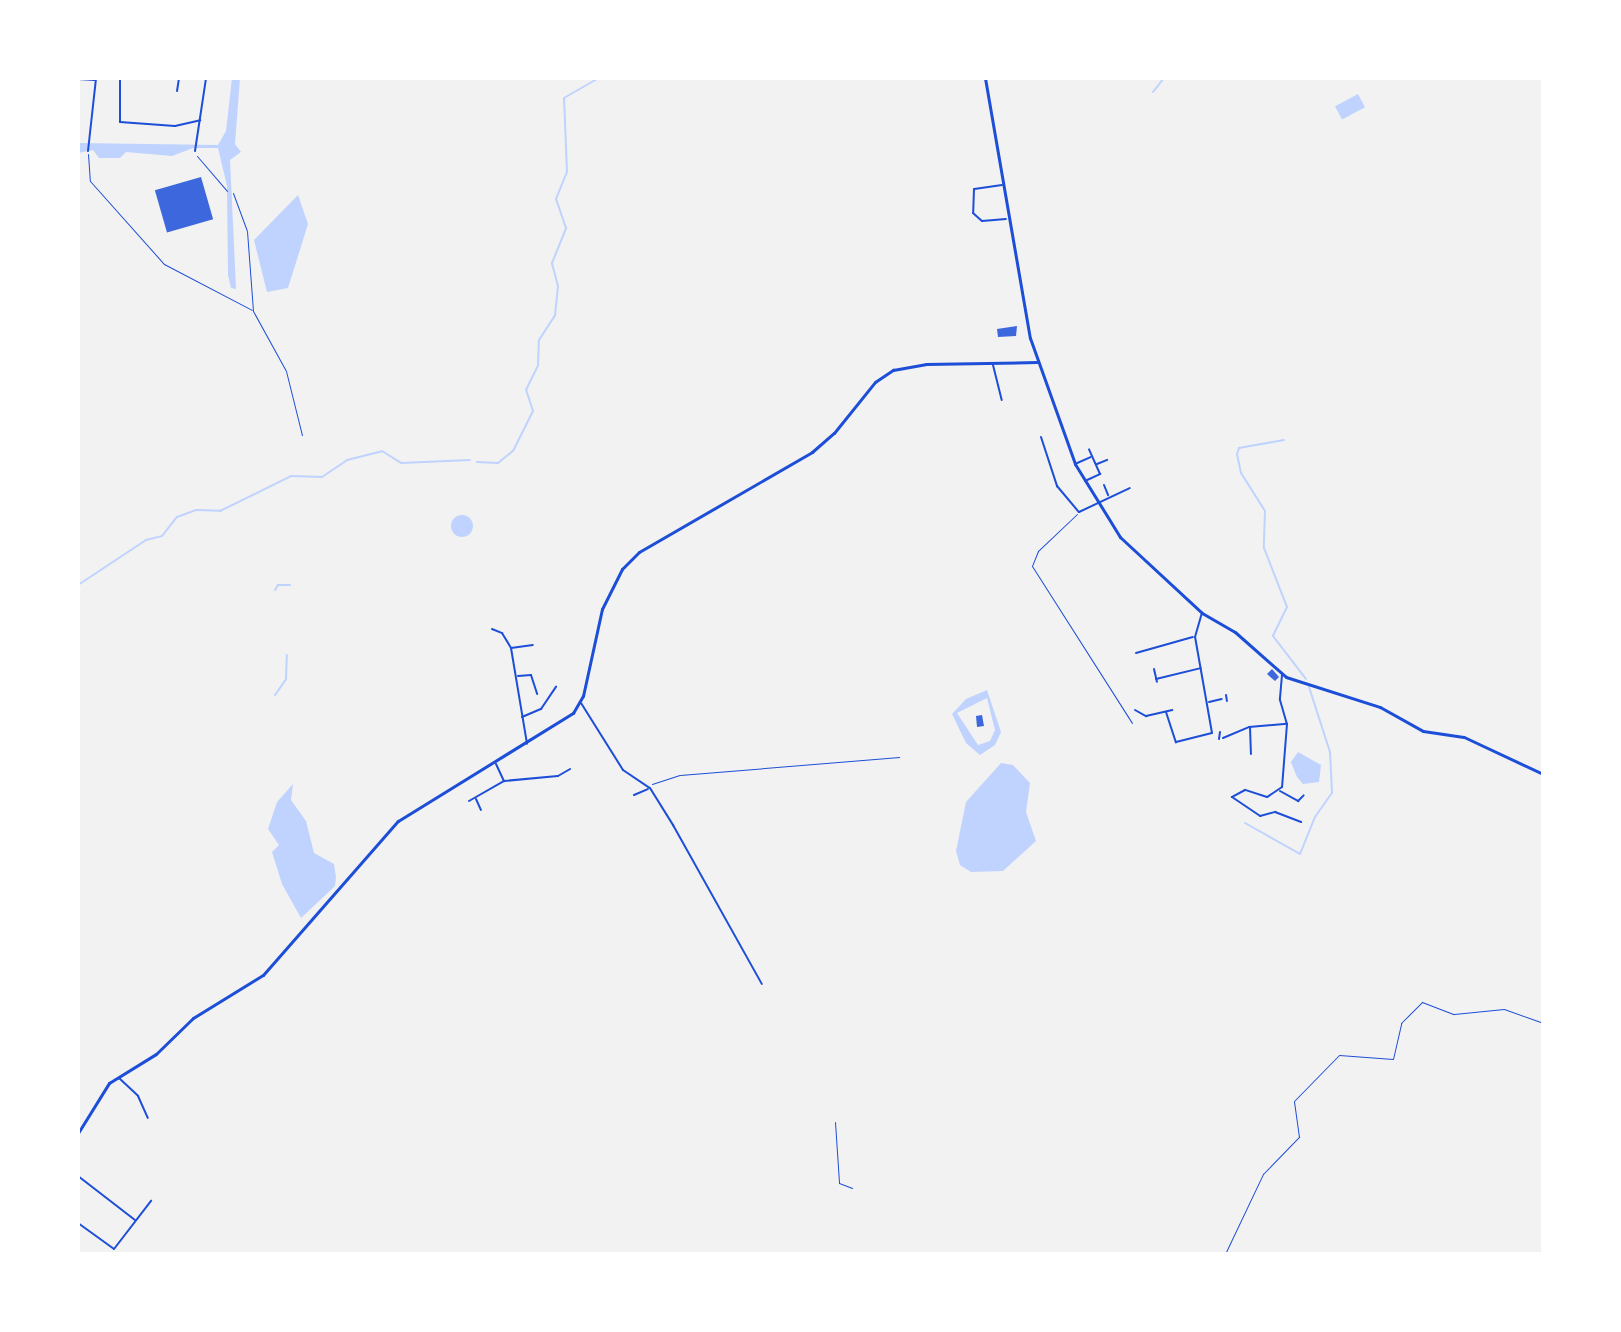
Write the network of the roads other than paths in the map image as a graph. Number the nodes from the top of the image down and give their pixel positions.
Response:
1 (120, 78) edge
2 (179, 78) edge
3 (206, 78) edge
4 (985, 78) edge
5 (78, 79) edge
6 (96, 79) edge
7 (177, 91) dead end
8 (200, 120) junction
9 (88, 151) joint
10 (195, 151) road end
11 (1002, 185) junction
12 (233, 193) road end
13 (1006, 219) junction
14 (253, 311) junction
15 (1037, 362) junction
16 (993, 364) junction
17 (1002, 400) dead end
18 (302, 435) dead end
19 (1041, 437) dead end
20 (1089, 449) dead end
21 (1092, 456) junction
22 (1107, 460) dead end
23 (1075, 464) junction
24 (1096, 465) junction
25 (1084, 481) junction
26 (1104, 485) dead end
27 (1130, 488) dead end
28 (1109, 497) junction
29 (1098, 502) junction
30 (1079, 512) junction
31 (1202, 613) junction
32 (492, 629) dead end
33 (1195, 637) junction
34 (533, 645) dead end
35 (511, 648) junction
36 (1136, 653) dead end
37 (1201, 668) junction
38 (1154, 669) dead end
39 (1282, 675) junction
40 (516, 676) junction
41 (556, 687) dead end
42 (537, 694) dead end
43 (1227, 701) dead end
44 (1208, 702) junction
45 (581, 703) junction
46 (1135, 710) dead end
47 (1172, 710) dead end
48 (1166, 712) junction
49 (521, 717) junction
50 (1132, 723) dead end
51 (1287, 724) junction
52 (1249, 727) junction
53 (1220, 732) dead end
54 (527, 744) junction
55 (1251, 754) dead end
56 (496, 764) junction
57 (570, 769) dead end
58 (565, 772) junction
59 (1543, 774) edge
60 (567, 777) dead end
61 (504, 781) junction
62 (648, 787) junction
63 (1279, 790) junction
64 (634, 795) dead end
65 (1304, 795) dead end
66 (475, 798) junction
67 (1293, 800) junction
68 (469, 801) dead end
69 (1290, 806) dead end
70 (481, 810) dead end
71 (1301, 822) dead end
72 (762, 984) dead end
73 (1543, 1023) edge
74 (118, 1077) junction
75 (148, 1118) dead end
76 (78, 1133) edge
77 (78, 1176) edge
78 (151, 1201) dead end
79 (136, 1220) junction
80 (78, 1223) edge
81 (1225, 1254) edge

1 - 8 street
2 - 7 street
3 - 8 street
4 - 11 street
5 - 6 street
6 - 9 street
8 - 10 street
9 - 14 lane
11 - 13 street
11 - 13 street
12 - 14 lane
13 - 15 street
14 - 18 lane
15 - 16 street
15 - 23 street
16 - 17 street
16 - 45 street
19 - 30 street
20 - 21 street
21 - 23 street
21 - 24 street
22 - 24 street
23 - 25 street
24 - 25 street
25 - 29 street
26 - 28 street
27 - 28 street
28 - 29 street
29 - 30 street
29 - 31 street
30 - 50 lane
31 - 33 street
31 - 39 street
32 - 35 street
33 - 36 street
33 - 37 street
34 - 35 street
35 - 40 street
37 - 38 street
37 - 44 street
39 - 51 street
39 - 59 street
40 - 42 street
40 - 49 street
41 - 49 street
43 - 44 street
44 - 48 street
45 - 54 street
45 - 62 street
46 - 48 street
47 - 48 street
49 - 54 street
51 - 52 street
51 - 63 street
52 - 53 street
52 - 55 street
54 - 56 street
56 - 61 street
56 - 74 street
57 - 58 street
58 - 60 street
58 - 61 street
61 - 66 street
62 - 64 street
62 - 72 street
63 - 67 street
63 - 71 street
65 - 67 street
66 - 68 street
66 - 70 street
67 - 69 street
73 - 81 lane
74 - 75 street
74 - 76 street
77 - 79 street
78 - 79 street
79 - 80 street

